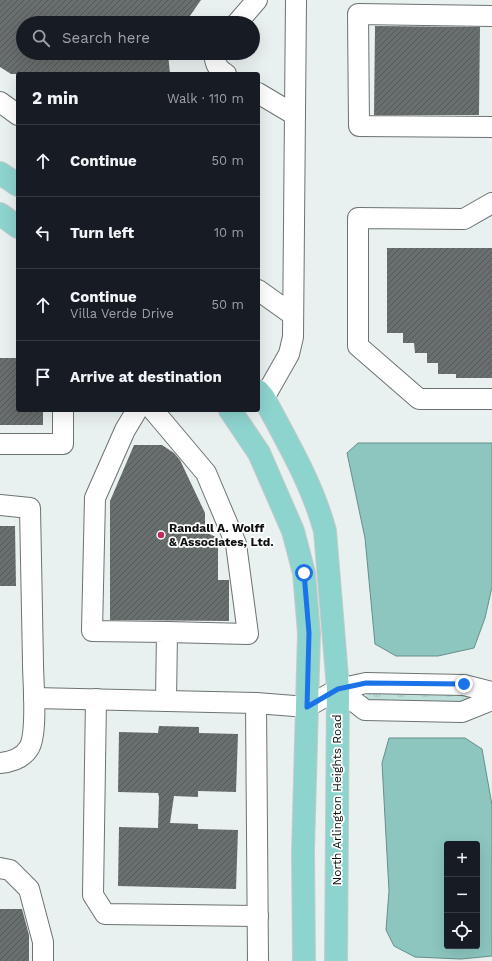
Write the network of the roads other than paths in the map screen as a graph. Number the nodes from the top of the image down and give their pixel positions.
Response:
1 (257, 0) edge
2 (296, 0) edge
3 (243, 16) edge
4 (492, 16) edge
5 (215, 60) edge
6 (223, 72) edge
7 (260, 94) edge
8 (0, 102) edge
9 (16, 114) edge
10 (295, 115) junction
11 (492, 127) edge
12 (0, 173) edge
13 (16, 185) edge
14 (492, 203) edge
15 (0, 214) edge
16 (16, 226) edge
17 (260, 291) edge
18 (293, 315) junction
19 (261, 394) edge
20 (492, 399) edge
21 (63, 412) edge
22 (136, 412) edge
23 (156, 412) edge
24 (231, 412) edge
25 (0, 444) edge
26 (0, 505) edge
27 (167, 632) junction
28 (338, 689) junction
29 (492, 692) edge
30 (34, 698) junction
31 (96, 699) junction
32 (492, 700) edge
33 (166, 701) junction
34 (256, 703) junction
35 (307, 707) junction
36 (0, 763) edge
37 (0, 868) edge
38 (258, 916) junction
39 (43, 961) edge
40 (258, 961) edge
41 (304, 961) edge
42 (336, 961) edge

1 - 3 street
2 - 10 street
4 - 11 street
5 - 6 street
7 - 10 street
8 - 9 street
10 - 18 street
12 - 13 main road
14 - 20 street
15 - 16 main road
17 - 18 street
18 - 19 street
19 - 28 main road, North Arlington Heights Road
21 - 25 street
22 - 27 street
23 - 27 street
24 - 35 main road
26 - 30 street
27 - 33 street
28 - 29 street
28 - 32 street
28 - 35 street
28 - 42 main road, North Arlington Heights Road
30 - 31 street
30 - 36 street
31 - 33 street
31 - 38 street
33 - 34 street
34 - 35 street
34 - 38 street
35 - 41 main road
37 - 39 street
38 - 40 street

